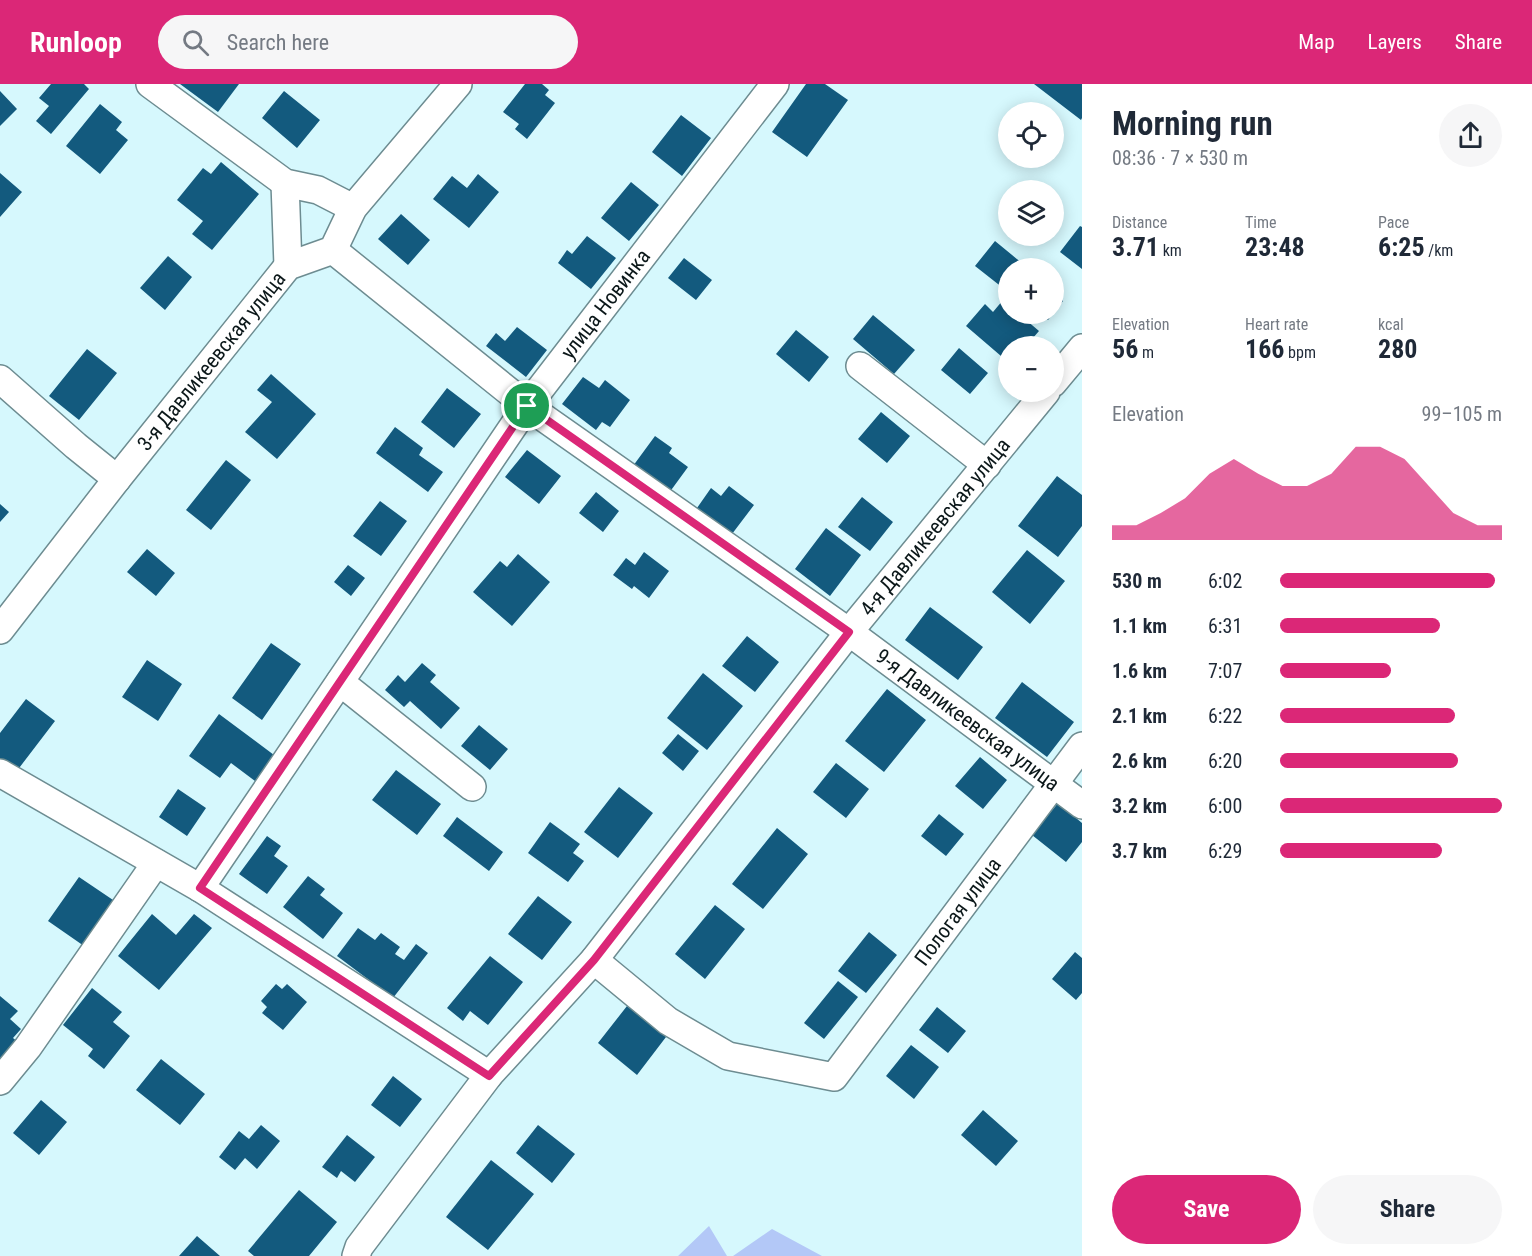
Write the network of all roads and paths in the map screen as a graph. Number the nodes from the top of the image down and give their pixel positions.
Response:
1 (150, 84) edge
2 (458, 84) edge
3 (774, 84) edge
4 (285, 183) junction
5 (353, 208) junction
6 (333, 250) junction
7 (288, 266) junction
8 (1082, 348) edge
9 (860, 366) dead end
10 (1064, 370) edge
11 (0, 379) edge
12 (1038, 402) edge
13 (527, 406) junction
14 (987, 465) junction
15 (117, 479) junction
16 (0, 630) edge
17 (849, 632) junction
18 (340, 682) junction
19 (1082, 746) edge
20 (0, 773) edge
21 (1053, 783) junction
22 (472, 787) dead end
23 (1082, 805) edge
24 (156, 863) junction
25 (200, 888) junction
26 (594, 960) junction
27 (489, 1076) junction
28 (0, 1081) edge
29 (356, 1256) edge

1 - 4 street
2 - 5 street
3 - 13 street, улица Новинка
4 - 5 street
4 - 7 street
5 - 6 street
6 - 7 street, 3-я Давликеевская улица
6 - 13 street, 9-я Давликеевская улица
7 - 15 street, 3-я Давликеевская улица
8 - 10 street
9 - 14 street
11 - 15 street
12 - 14 street, 4-я Давликеевская улица
13 - 17 street, 9-я Давликеевская улица
13 - 18 street, улица Новинка
14 - 17 street, 4-я Давликеевская улица
15 - 16 street, 3-я Давликеевская улица
17 - 21 street, 9-я Давликеевская улица
17 - 26 street, 4-я Давликеевская улица
18 - 22 street
18 - 25 street, улица Новинка
19 - 21 street, Пологая улица
20 - 24 street
21 - 23 street, 9-я Давликеевская улица
21 - 26 street, Пологая улица
24 - 25 street
24 - 28 street
25 - 27 street
26 - 27 street, 4-я Давликеевская улица
27 - 29 street, 4-я Давликеевская улица

